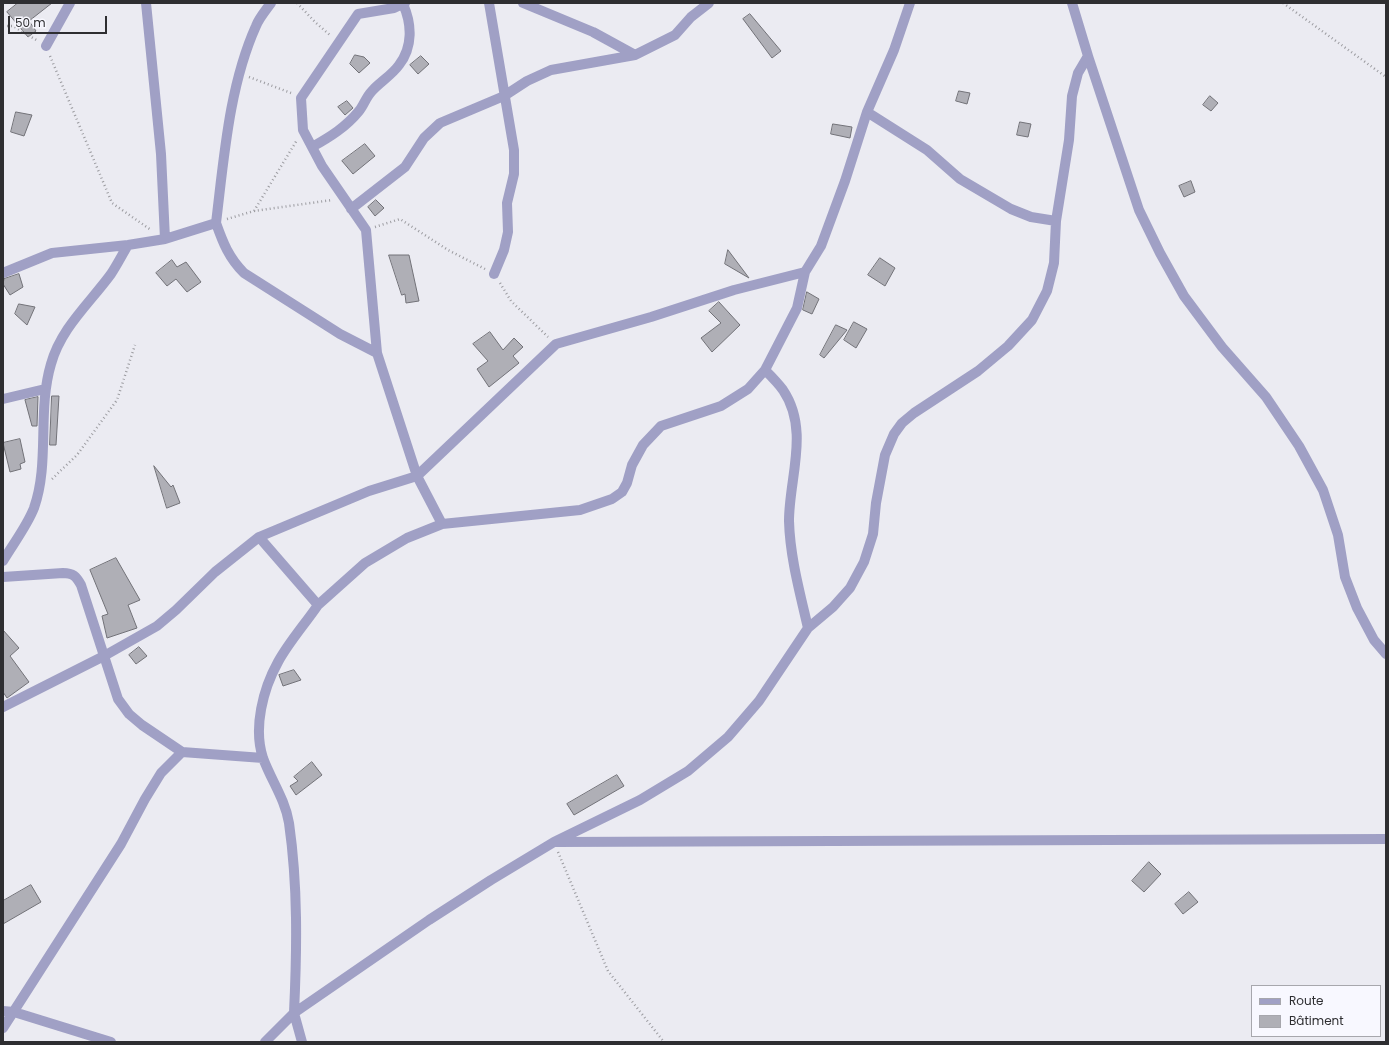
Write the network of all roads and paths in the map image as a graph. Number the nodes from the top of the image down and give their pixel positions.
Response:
1 (70, 3) edge
2 (146, 3) edge
3 (271, 3) edge
4 (297, 3) edge
5 (488, 3) edge
6 (523, 3) edge
7 (709, 3) edge
8 (910, 3) edge
9 (1072, 3) edge
10 (1282, 3) edge
11 (404, 4) edge
12 (3, 26) edge
13 (339, 42) junction
14 (46, 46) junction
15 (635, 55) junction
16 (1088, 56) junction
17 (240, 74) junction
18 (1386, 77) edge
19 (504, 96) junction
20 (300, 98) junction
21 (867, 112) junction
22 (304, 130) junction
23 (312, 146) junction
24 (344, 198) junction
25 (351, 208) junction
26 (254, 211) junction
27 (1056, 221) junction
28 (216, 223) junction
29 (366, 230) junction
30 (165, 239) junction
31 (128, 245) junction
32 (805, 272) junction
33 (3, 273) edge
34 (494, 274) junction
35 (556, 344) junction
36 (135, 345) dead end
37 (377, 353) junction
38 (765, 370) junction
39 (45, 389) junction
40 (3, 399) edge
41 (417, 476) junction
42 (38, 492) junction
43 (442, 524) junction
44 (259, 537) junction
45 (3, 561) edge
46 (3, 576) edge
47 (318, 605) junction
48 (808, 628) junction
49 (1386, 654) edge
50 (104, 656) junction
51 (3, 706) edge
52 (182, 752) junction
53 (263, 758) junction
54 (1386, 839) edge
55 (554, 842) junction
56 (3, 1011) edge
57 (14, 1012) junction
58 (294, 1013) junction
59 (3, 1028) edge
60 (111, 1042) edge
61 (265, 1042) edge
62 (302, 1042) edge
63 (664, 1042) edge

1 - 14 street
2 - 30 street
3 - 17 street
4 - 13 path
5 - 19 street
6 - 15 street
7 - 15 street
8 - 21 street
9 - 16 street
10 - 18 path
11 - 13 street
11 - 23 street
12 - 14 path
13 - 20 street
14 - 30 path
15 - 19 street
16 - 27 street
16 - 49 street
17 - 20 path
17 - 28 street
19 - 25 street
19 - 34 street
20 - 22 street
21 - 27 street
21 - 32 street
22 - 23 street
22 - 26 path
23 - 24 street
24 - 25 street
24 - 26 path
25 - 29 street
26 - 28 path
27 - 48 street
28 - 30 street
28 - 37 street
29 - 34 path
29 - 37 street
30 - 31 street
31 - 33 street
31 - 39 street
32 - 35 street
32 - 38 street
34 - 35 path
35 - 41 street
36 - 42 path
37 - 41 street
38 - 43 street
38 - 48 street
39 - 40 street
39 - 42 street
41 - 43 street
41 - 44 street
42 - 45 street
43 - 47 street
44 - 47 street
44 - 50 street
46 - 50 street
47 - 53 street
48 - 55 street
50 - 51 street
50 - 52 street
52 - 53 street
52 - 57 street
53 - 58 street
54 - 55 street
55 - 58 street
55 - 63 path
56 - 57 street
57 - 59 street
57 - 60 street
58 - 61 street
58 - 62 street

